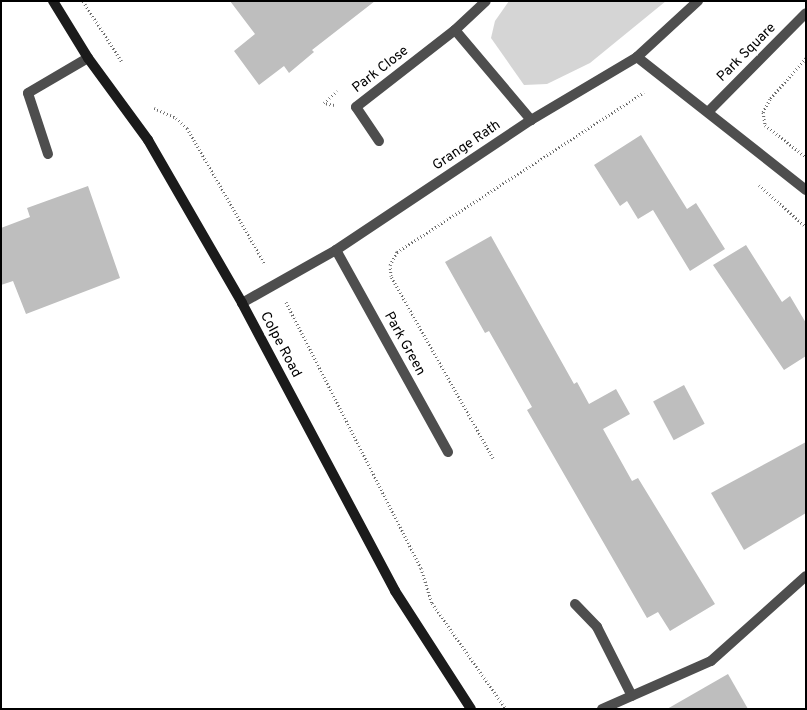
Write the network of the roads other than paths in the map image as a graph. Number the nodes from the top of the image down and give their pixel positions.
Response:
1 (53, 1) edge
2 (486, 1) edge
3 (698, 1) edge
4 (806, 14) edge
5 (456, 30) junction
6 (637, 57) junction
7 (88, 58) junction
8 (708, 112) junction
9 (531, 120) junction
10 (379, 141) dead end
11 (48, 154) dead end
12 (806, 190) edge
13 (336, 250) junction
14 (242, 303) junction
15 (448, 452) dead end
16 (806, 576) edge
17 (575, 604) dead end
18 (632, 696) junction
19 (471, 709) edge
20 (602, 709) edge

1 - 7 street, Colpe Road
2 - 5 street, Park Close
3 - 6 street, Grange Rath
4 - 8 street, Park Square
5 - 9 street
5 - 10 street, Park Close
6 - 8 street
6 - 9 street, Grange Rath
7 - 11 street
7 - 14 street, Colpe Road
8 - 12 street
9 - 13 street, Grange Rath
13 - 14 street, Grange Rath
13 - 15 street, Park Green
14 - 19 street, Colpe Road
16 - 18 street
17 - 18 street
18 - 20 street

